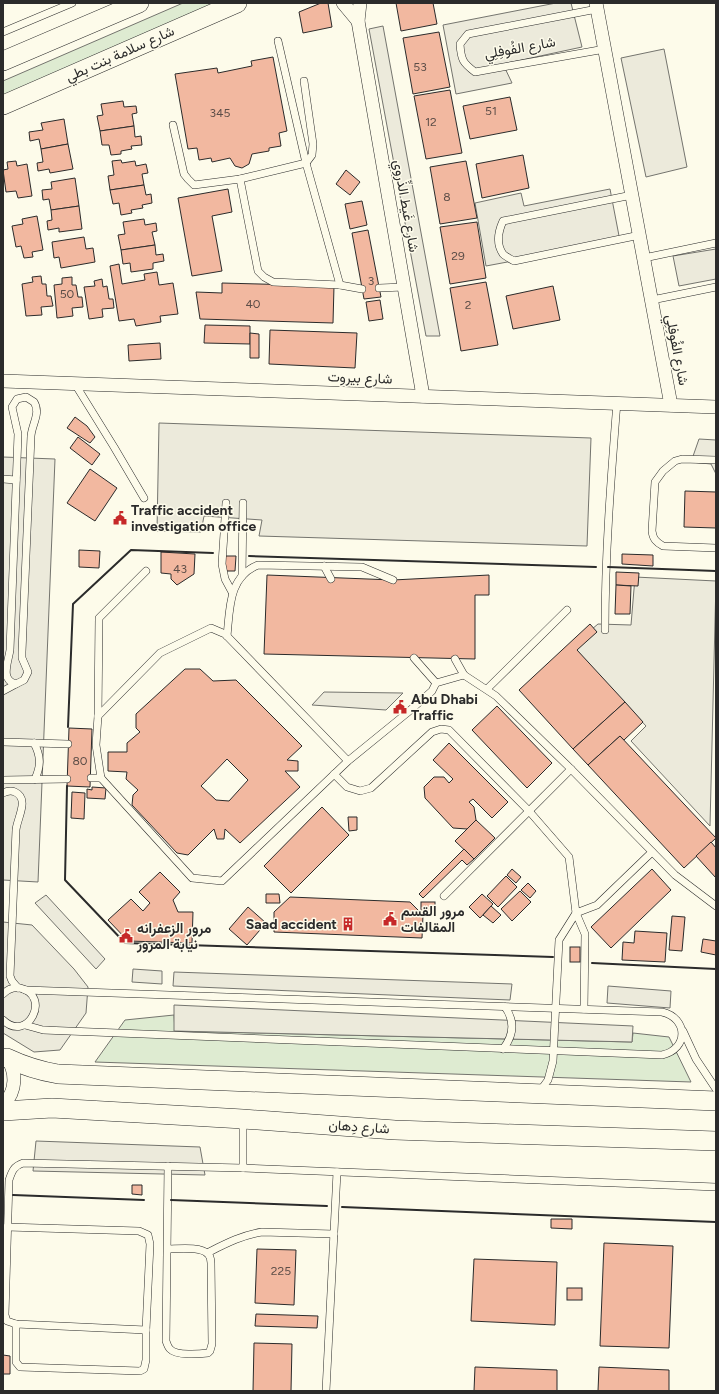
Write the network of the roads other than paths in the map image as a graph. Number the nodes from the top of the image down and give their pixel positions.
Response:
1 (72, 3) edge
2 (138, 3) edge
3 (237, 3) edge
4 (343, 3) edge
5 (360, 3) edge
6 (597, 6) edge
7 (358, 21) junction
8 (3, 32) edge
9 (278, 41) dead end
10 (604, 49) junction
11 (3, 61) edge
12 (304, 81) dead end
13 (3, 105) edge
14 (173, 125) dead end
15 (306, 163) junction
16 (240, 179) junction
17 (632, 195) junction
18 (640, 235) junction
19 (716, 244) edge
20 (644, 258) junction
21 (340, 285) junction
22 (716, 287) edge
23 (379, 288) dead end
24 (404, 288) junction
25 (362, 289) dead end
26 (652, 300) junction
27 (3, 381) edge
28 (75, 384) junction
29 (423, 396) junction
30 (617, 402) junction
31 (671, 405) junction
32 (716, 407) edge
33 (716, 460) edge
34 (3, 479) edge
35 (16, 480) junction
36 (144, 498) dead end
37 (226, 503) dead end
38 (243, 503) dead end
39 (716, 548) edge
40 (324, 566) junction
41 (146, 571) dead end
42 (242, 576) junction
43 (331, 578) dead end
44 (393, 580) dead end
45 (232, 592) junction
46 (567, 610) dead end
47 (605, 630) dead end
48 (227, 636) junction
49 (414, 658) dead end
50 (455, 659) dead end
51 (464, 675) junction
52 (436, 683) junction
53 (16, 684) junction
54 (487, 690) junction
55 (3, 691) edge
56 (98, 716) junction
57 (3, 742) edge
58 (34, 743) junction
59 (68, 744) dead end
60 (348, 761) junction
61 (571, 769) junction
62 (334, 774) junction
63 (91, 778) dead end
64 (101, 778) junction
65 (35, 779) junction
66 (67, 779) dead end
67 (3, 780) edge
68 (3, 793) edge
69 (529, 811) junction
70 (652, 852) junction
71 (444, 896) dead end
72 (716, 906) edge
73 (576, 912) junction
74 (21, 989) junction
75 (3, 994) edge
76 (505, 1007) junction
77 (556, 1008) junction
78 (584, 1009) junction
79 (3, 1020) edge
80 (25, 1025) junction
81 (681, 1028) junction
82 (503, 1049) junction
83 (554, 1051) junction
84 (5, 1055) edge
85 (716, 1089) edge
86 (539, 1093) junction
87 (716, 1101) edge
88 (3, 1106) edge
89 (3, 1111) edge
90 (243, 1119) junction
91 (716, 1141) edge
92 (168, 1166) junction
93 (243, 1168) junction
94 (337, 1172) junction
95 (716, 1187) edge
96 (7, 1227) junction
97 (334, 1234) junction
98 (167, 1249) junction
99 (207, 1253) junction
100 (16, 1324) junction
101 (146, 1330) junction
102 (326, 1391) edge

1 - 8 lane
2 - 11 street
3 - 13 street, شارع سلامة بنت بطي
4 - 7 street
5 - 7 street, شارع غَيط الذِّروي
6 - 10 street, شارع الفُوفِلِي
6 - 10 lane, شارع الفُوفِلِي
7 - 24 street, شارع غَيط الذِّروي
9 - 15 lane
10 - 17 street, شارع الفُوفِلِي
12 - 15 lane
14 - 16 lane
15 - 16 lane
15 - 21 lane
16 - 21 lane
17 - 18 street, شارع الفُوفِلِي
17 - 18 lane
18 - 20 street, شارع الفُوفِلِي
19 - 20 lane
20 - 26 street, شارع الفُوفِلِي
21 - 25 lane
22 - 26 lane, شارع الفُوفِلِي
23 - 24 lane
24 - 29 street, شارع غَيط الذِّروي
26 - 31 street, شارع الفُوفِلِي
27 - 28 street, شارع بيروت
28 - 29 street, شارع بيروت
28 - 36 lane
29 - 30 street, شارع بيروت
30 - 31 street, شارع بيروت
30 - 47 lane
31 - 32 street, شارع بيروت
33 - 39 lane
34 - 35 lane
35 - 53 lane
35 - 53 lane
37 - 45 lane
38 - 42 lane
40 - 42 lane
40 - 43 lane
40 - 44 lane
41 - 56 lane
42 - 45 lane
45 - 48 lane
46 - 54 lane
48 - 56 lane
48 - 60 lane
49 - 52 lane
50 - 51 lane
51 - 52 lane
51 - 54 lane
52 - 60 lane
53 - 55 lane
54 - 61 lane
56 - 64 lane
57 - 58 lane
58 - 59 lane
58 - 65 lane
60 - 62 lane
61 - 69 lane
61 - 70 lane
62 - 64 lane
62 - 69 lane
63 - 64 lane
65 - 66 lane
65 - 67 lane
68 - 74 lane
69 - 71 lane
69 - 73 lane
70 - 72 lane
70 - 73 lane
73 - 77 lane
73 - 78 lane
74 - 75 lane
74 - 76 lane
74 - 80 lane
76 - 77 lane
76 - 82 lane
77 - 78 lane
77 - 83 lane
78 - 81 lane
79 - 80 lane
80 - 82 lane
81 - 83 lane
81 - 85 lane
82 - 83 lane
83 - 86 lane
84 - 86 street
84 - 88 street
86 - 87 street
89 - 90 street, شارع دِهان
90 - 91 street, شارع دِهان
90 - 93 lane
92 - 93 lane
92 - 96 lane
92 - 98 lane
93 - 94 lane
94 - 95 lane
94 - 97 lane
96 - 100 lane
96 - 101 lane
97 - 99 lane
97 - 102 lane
98 - 99 lane
98 - 99 lane
100 - 101 lane
100 - 101 lane

